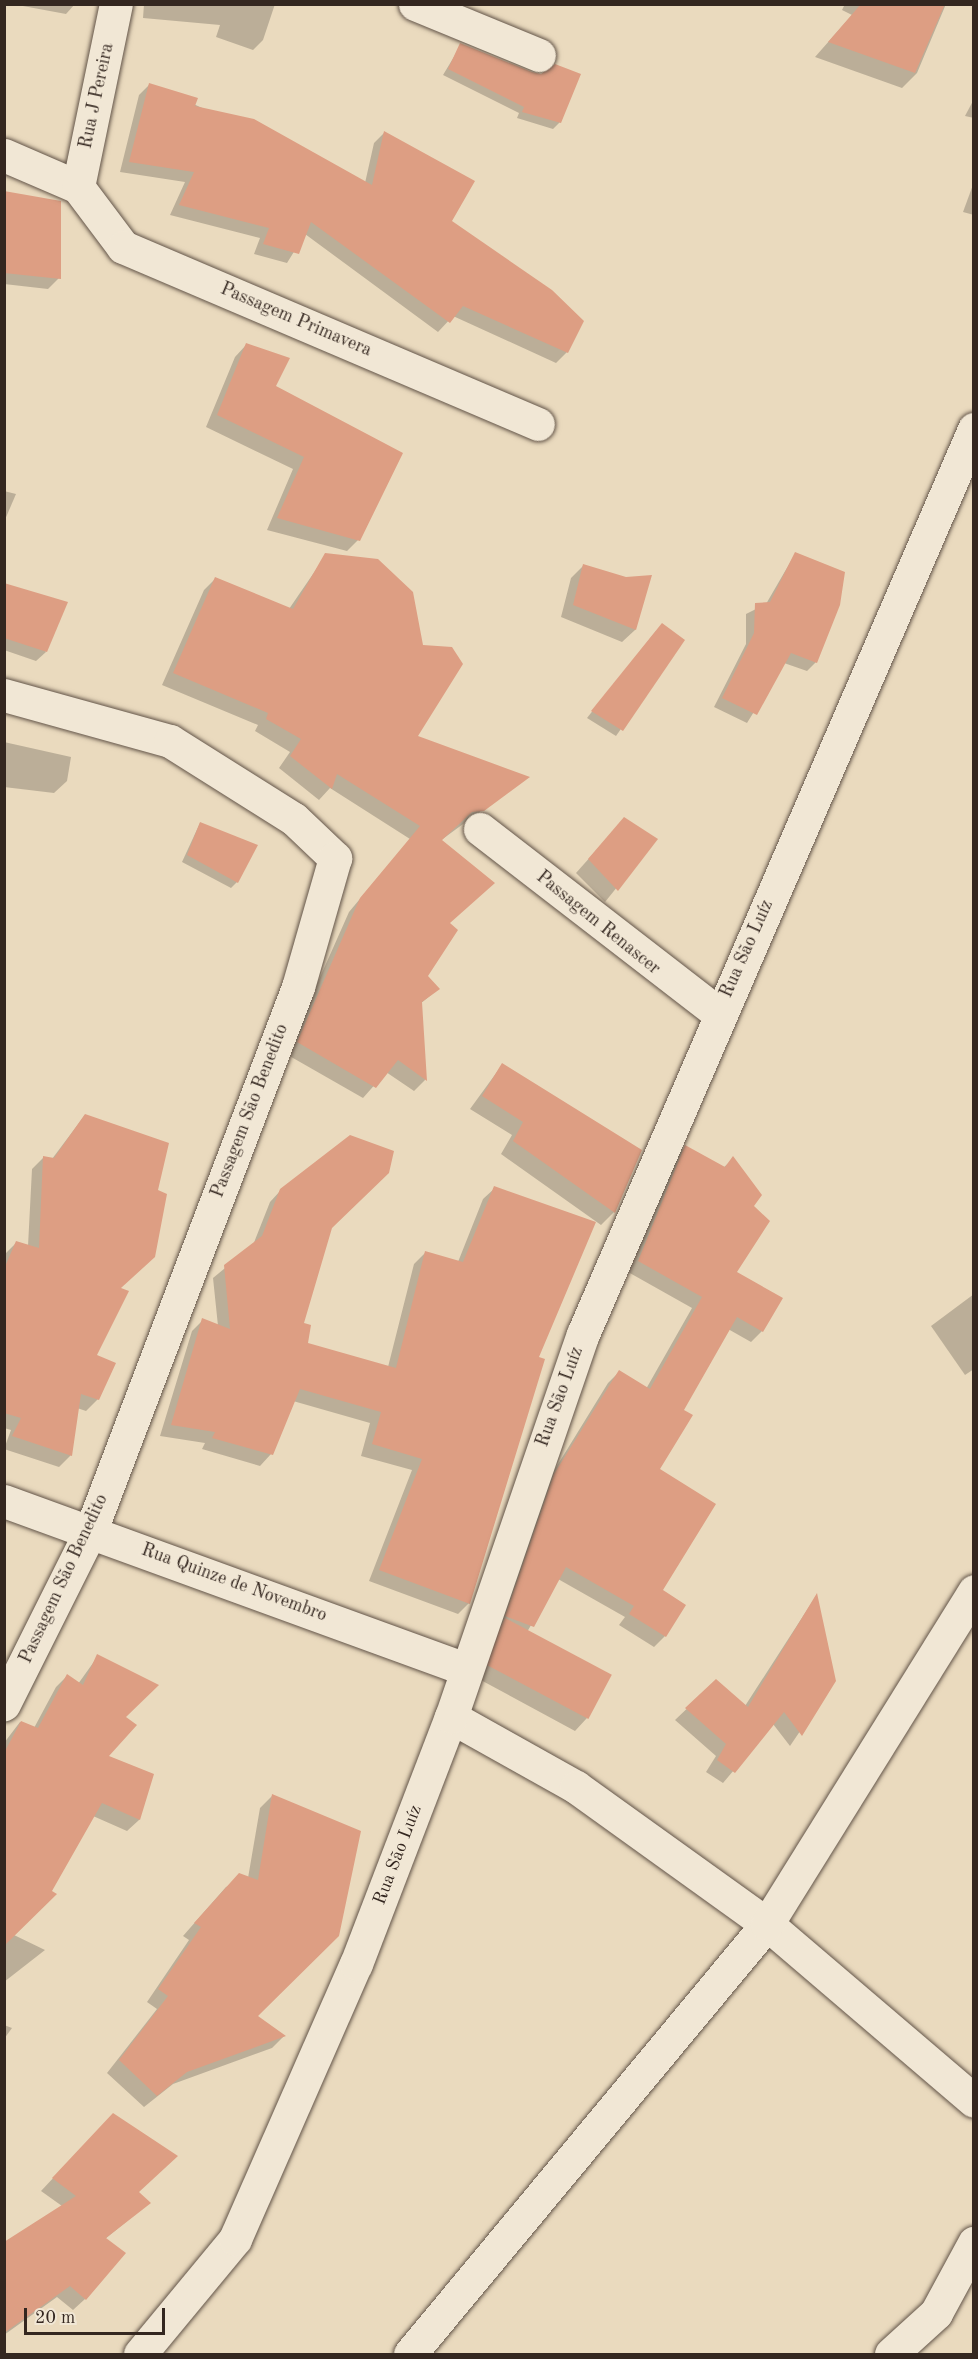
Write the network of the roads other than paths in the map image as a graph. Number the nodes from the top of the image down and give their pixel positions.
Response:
1 (116, 4) edge
2 (415, 4) edge
3 (539, 55) dead end
4 (4, 154) edge
5 (78, 187) junction
6 (538, 424) dead end
7 (974, 429) edge
8 (4, 695) edge
9 (480, 829) dead end
10 (719, 1014) junction
11 (4, 1501) edge
12 (91, 1530) junction
13 (974, 1591) edge
14 (464, 1668) junction
15 (4, 1704) edge
16 (451, 1717) junction
17 (767, 1924) junction
18 (974, 2101) edge
19 (974, 2243) edge
20 (140, 2355) edge
21 (410, 2355) edge
22 (891, 2355) edge

1 - 5 street, Rua J Pereira
2 - 3 street
4 - 5 street
5 - 6 street, Passagem Primavera
7 - 10 street, Rua São Luíz
8 - 12 street, Passagem São Benedito
9 - 10 street, Passagem Renascer
10 - 14 street, Rua São Luíz
11 - 12 street, Rua Quinze de Novembro
12 - 14 street, Rua Quinze de Novembro
12 - 15 street, Passagem São Benedito
13 - 17 street
14 - 16 street, Rua São Luíz
16 - 17 street
16 - 20 street, Rua São Luíz
17 - 18 street
17 - 21 street
19 - 22 street

